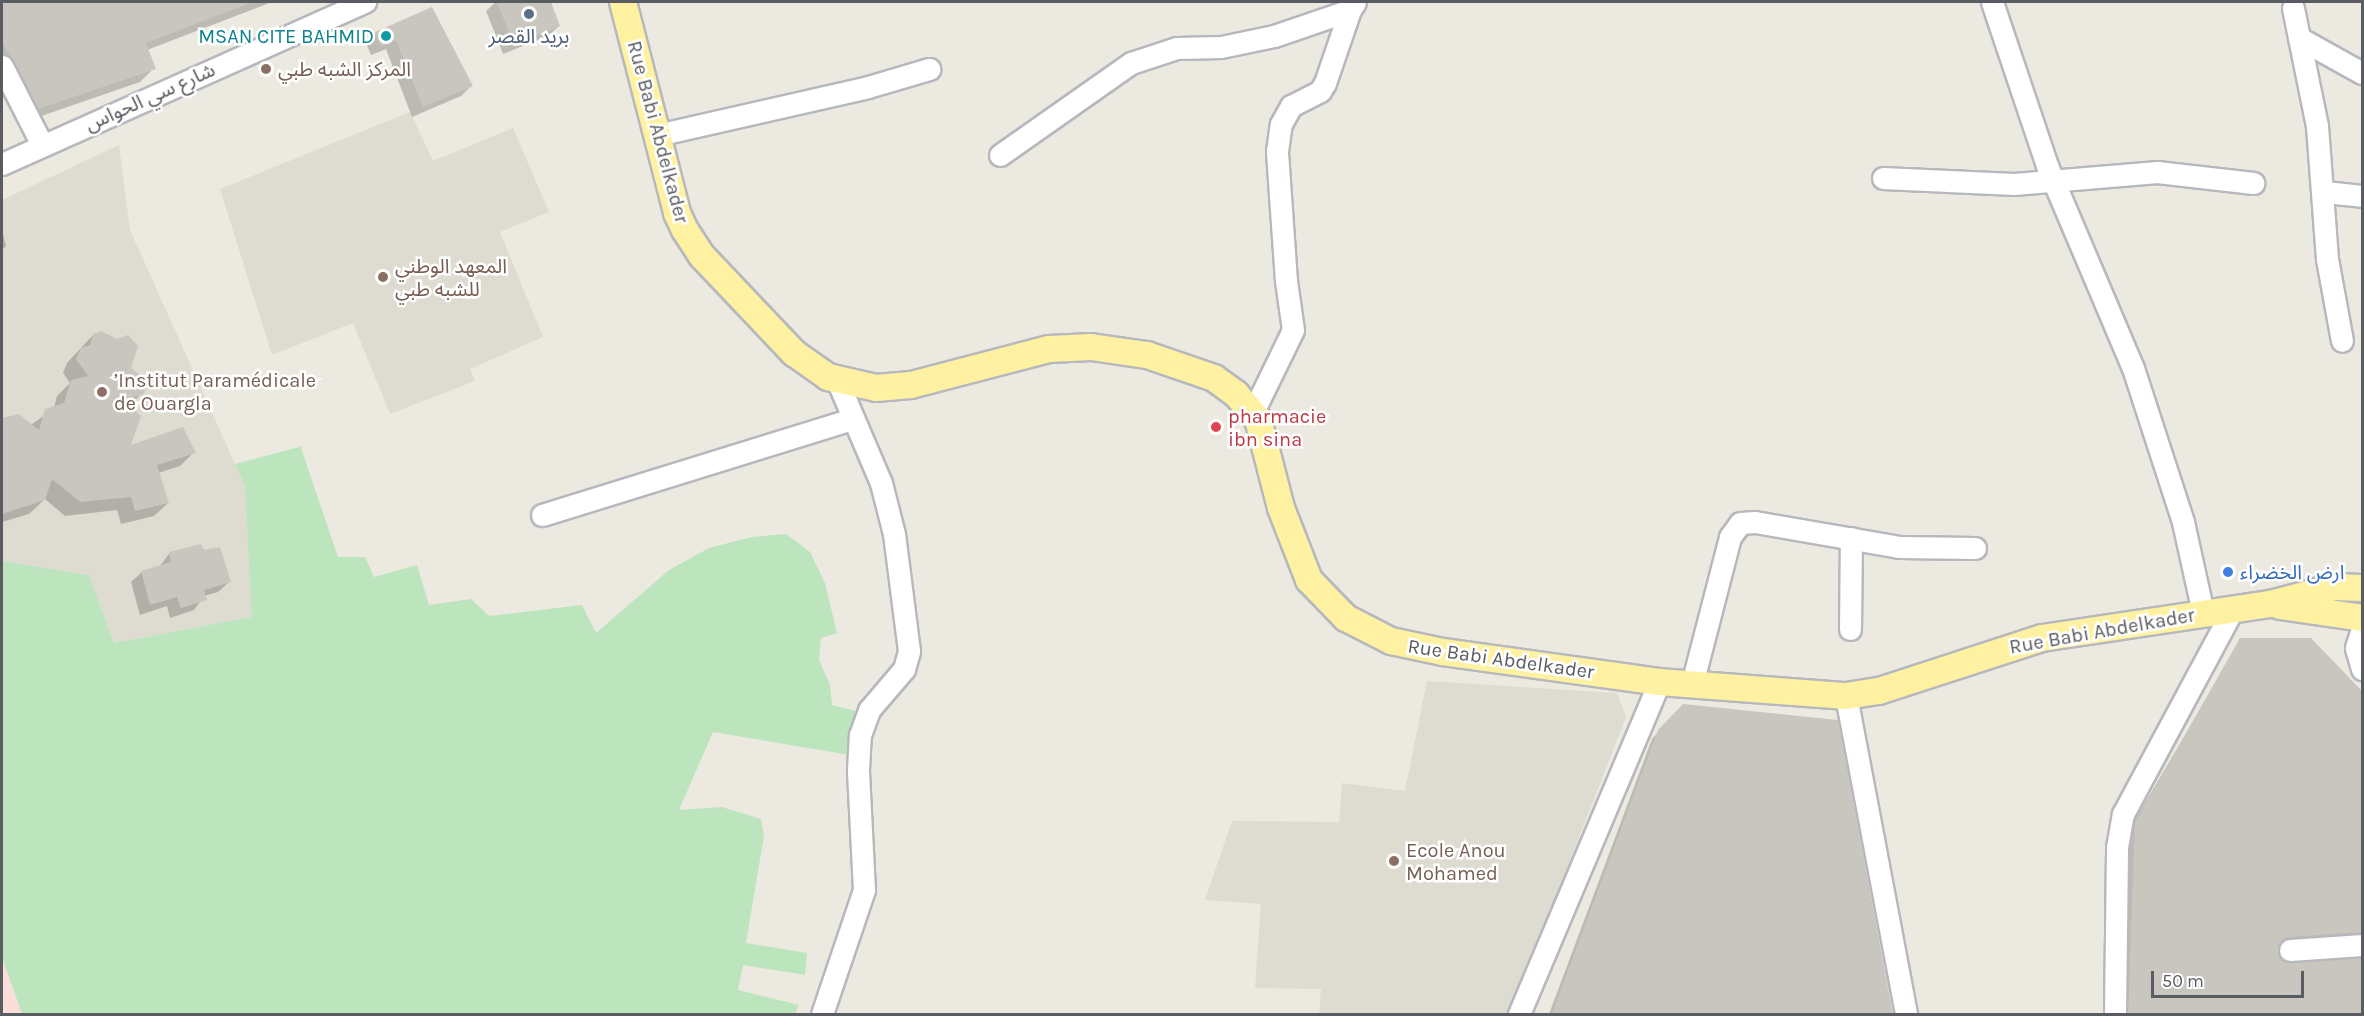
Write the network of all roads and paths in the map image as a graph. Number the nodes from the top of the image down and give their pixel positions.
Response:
1 (365, 2) edge
2 (623, 2) edge
3 (1992, 2) edge
4 (1353, 6) edge
5 (2293, 8) dead end
6 (2300, 38) junction
7 (2, 66) edge
8 (929, 69) dead end
9 (2362, 73) edge
10 (657, 135) junction
11 (42, 145) junction
12 (1000, 155) dead end
13 (2, 164) edge
14 (1883, 178) dead end
15 (2054, 182) junction
16 (2253, 183) dead end
17 (2325, 192) junction
18 (2362, 196) edge
19 (2342, 341) dead end
20 (837, 380) junction
21 (1253, 412) junction
22 (854, 419) junction
23 (542, 515) dead end
24 (1851, 538) junction
25 (1975, 548) dead end
26 (2362, 588) edge
27 (2270, 604) junction
28 (2234, 609) junction
29 (2203, 613) junction
30 (2362, 618) edge
31 (1850, 629) dead end
32 (2362, 629) edge
33 (2362, 669) edge
34 (1659, 682) junction
35 (1692, 684) junction
36 (1846, 696) junction
37 (2362, 945) edge
38 (2290, 950) dead end
39 (822, 1014) edge
40 (1521, 1014) edge
41 (1906, 1014) edge
42 (2115, 1014) edge

1 - 11 street, شارع سي الحواس
2 - 10 main road, Rue Babi Abdelkader
3 - 15 street
4 - 12 street
4 - 21 street
5 - 6 street
6 - 9 street
6 - 17 street
7 - 11 street
8 - 10 street
10 - 20 main road, Rue Babi Abdelkader
11 - 13 street, شارع سي الحواس
14 - 15 street
15 - 16 street
15 - 29 street
17 - 18 street
17 - 19 street
20 - 21 main road, Rue Babi Abdelkader
20 - 22 street
21 - 34 main road, Rue Babi Abdelkader
22 - 23 street
22 - 39 street
24 - 25 street
24 - 31 street
24 - 35 street
26 - 27 main road
27 - 28 main road, Rue Babi Abdelkader
27 - 30 main road
28 - 29 main road, Rue Babi Abdelkader
28 - 42 street
29 - 36 main road, Rue Babi Abdelkader
32 - 33 street
34 - 35 main road, Rue Babi Abdelkader
34 - 40 street
35 - 36 main road, Rue Babi Abdelkader
36 - 41 street
37 - 38 street

